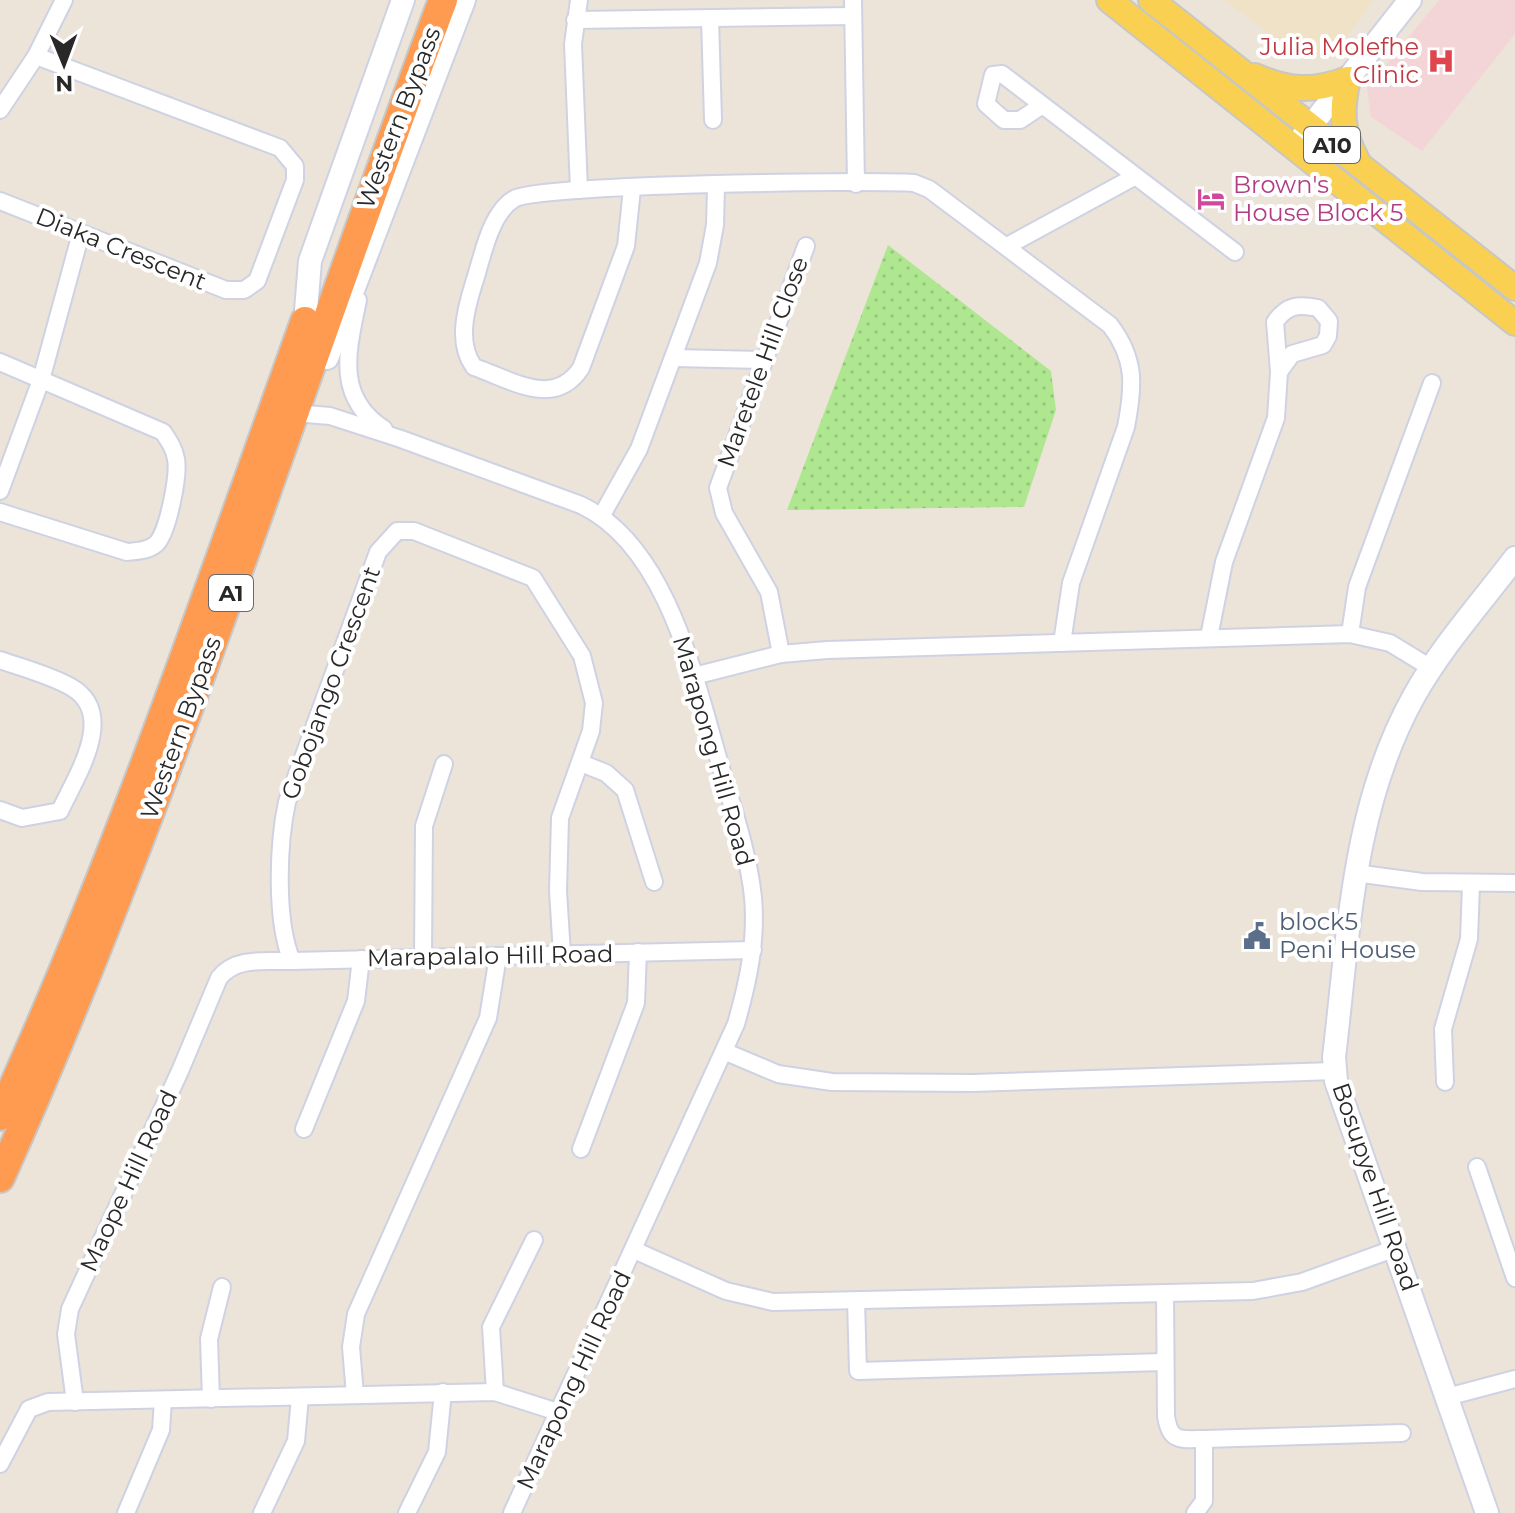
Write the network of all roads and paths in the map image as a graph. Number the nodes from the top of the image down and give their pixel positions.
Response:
1 (64, 0) edge
2 (403, 0) edge
3 (425, 0) edge
4 (443, 0) edge
5 (464, 0) edge
6 (579, 0) edge
7 (1109, 0) edge
8 (1151, 0) edge
9 (1410, 0) edge
10 (853, 8) edge
11 (710, 18) junction
12 (575, 20) junction
13 (36, 56) junction
14 (1230, 64) junction
15 (1348, 79) junction
16 (1041, 106) dead end
17 (0, 110) edge
18 (713, 120) dead end
19 (1302, 137) junction
20 (1360, 167) junction
21 (1134, 177) junction
22 (856, 184) junction
23 (716, 186) junction
24 (632, 189) junction
25 (579, 190) junction
26 (0, 201) edge
27 (81, 233) junction
28 (806, 246) dead end
29 (1007, 246) junction
30 (1235, 252) dead end
31 (364, 267) junction
32 (1515, 288) edge
33 (305, 323) junction
34 (1515, 323) edge
35 (674, 358) junction
36 (762, 360) junction
37 (0, 362) edge
38 (1279, 372) dead end
39 (41, 380) junction
40 (1432, 383) dead end
41 (306, 414) junction
42 (401, 439) junction
43 (281, 455) junction
44 (0, 491) edge
45 (0, 512) edge
46 (602, 515) junction
47 (1515, 558) edge
48 (1350, 634) junction
49 (1209, 637) junction
50 (1062, 643) junction
51 (781, 654) junction
52 (0, 660) edge
53 (1431, 668) junction
54 (694, 676) junction
55 (581, 763) junction
56 (444, 764) dead end
57 (0, 810) edge
58 (1355, 873) junction
59 (654, 882) dead end
60 (1515, 883) edge
61 (1471, 885) junction
62 (753, 950) junction
63 (638, 952) junction
64 (562, 954) junction
65 (498, 956) junction
66 (423, 957) junction
67 (361, 959) junction
68 (292, 961) junction
69 (228, 967) joint
70 (726, 1052) junction
71 (1334, 1071) junction
72 (1445, 1082) dead end
73 (0, 1116) edge
74 (304, 1129) dead end
75 (581, 1149) dead end
76 (1477, 1167) dead end
77 (0, 1178) edge
78 (534, 1240) dead end
79 (1396, 1248) junction
80 (634, 1250) junction
81 (1515, 1278) edge
82 (222, 1287) dead end
83 (1165, 1293) junction
84 (856, 1301) junction
85 (1164, 1362) junction
86 (1515, 1379) edge
87 (443, 1392) junction
88 (495, 1392) junction
89 (355, 1395) junction
90 (300, 1397) junction
91 (1447, 1397) junction
92 (211, 1399) junction
93 (163, 1400) junction
94 (75, 1402) junction
95 (558, 1412) junction
96 (1402, 1433) dead end
97 (1204, 1439) junction
98 (0, 1464) edge
99 (126, 1513) edge
100 (262, 1513) edge
101 (407, 1513) edge
102 (512, 1513) edge
103 (1195, 1513) edge
104 (1487, 1513) edge

1 - 13 street
2 - 33 street
3 - 33 highway, Western Bypass / A1
4 - 43 highway, Western Bypass / A1
5 - 31 street
6 - 12 street
7 - 19 main road, A10
8 - 14 main road, A10
9 - 15 street
10 - 11 street
10 - 22 street
11 - 12 street
11 - 18 street
12 - 25 street
13 - 17 street
13 - 27 street, Diaka Crescent
14 - 15 main road
14 - 19 main road, A10
15 - 19 street
15 - 20 main road
16 - 21 street
19 - 20 main road, A10
19 - 34 main road, A10
20 - 32 main road, A10
21 - 29 street
21 - 30 street
22 - 23 street
22 - 29 street
23 - 24 street
23 - 35 street
24 - 25 street
24 - 25 street
26 - 27 street, Diaka Crescent
27 - 39 street
28 - 36 street, Maretele Hill Close
29 - 50 street
31 - 41 street
31 - 42 street
33 - 73 highway, Western Bypass / A1
35 - 36 street
35 - 46 street
36 - 51 street, Maretele Hill Close
37 - 39 street
38 - 49 street
39 - 44 street
39 - 45 street
40 - 48 street
41 - 42 street, Marapong Hill Road
41 - 43 street
42 - 46 street, Marapong Hill Road
43 - 77 highway, Western Bypass / A1
46 - 54 street, Marapong Hill Road
47 - 53 street, Bosupye Hill Road
48 - 49 street
48 - 53 street
49 - 50 street
50 - 51 street
51 - 54 street
52 - 57 street
53 - 58 street, Bosupye Hill Road
54 - 62 street, Marapong Hill Road
55 - 59 street
55 - 64 street
55 - 68 street, Gobojango Crescent
56 - 66 street
58 - 61 street
58 - 71 street, Bosupye Hill Road
60 - 61 street
61 - 72 street
62 - 63 street, Marapalalo Hill Road
62 - 70 street, Marapong Hill Road
63 - 64 street, Marapalalo Hill Road
63 - 75 street
64 - 65 street, Marapalalo Hill Road
65 - 66 street, Marapalalo Hill Road
65 - 89 street
66 - 67 street, Marapalalo Hill Road
67 - 68 street, Marapalalo Hill Road
67 - 74 street
68 - 69 street, Marapalalo Hill Road
69 - 94 street, Maope Hill Road
70 - 71 street
70 - 80 street, Marapong Hill Road
71 - 79 street, Bosupye Hill Road
76 - 81 street
78 - 88 street
79 - 83 street
79 - 91 street, Bosupye Hill Road
80 - 84 street
80 - 95 street, Marapong Hill Road
82 - 92 street
83 - 84 street
83 - 85 street
84 - 85 street
85 - 97 street
86 - 91 street
87 - 88 street
87 - 89 street
87 - 101 street
88 - 95 street
89 - 90 street
90 - 92 street
90 - 100 street
91 - 104 street, Bosupye Hill Road
92 - 93 street
93 - 94 street
93 - 99 street
94 - 98 street
95 - 102 street, Marapong Hill Road
96 - 97 street
97 - 103 street

